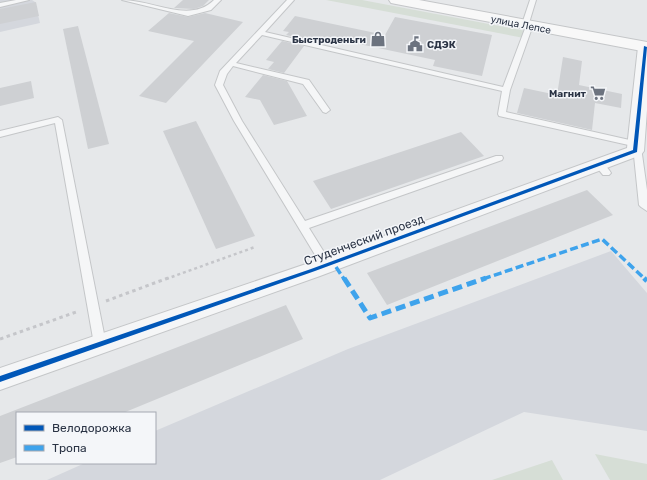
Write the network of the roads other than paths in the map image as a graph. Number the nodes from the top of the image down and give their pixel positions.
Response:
1 (26, 0) edge
2 (125, 0) edge
3 (218, 0) edge
4 (291, 0) edge
5 (398, 0) edge
6 (533, 0) edge
7 (0, 5) edge
8 (528, 25) junction
9 (260, 34) junction
10 (646, 47) edge
11 (232, 64) junction
12 (506, 90) junction
13 (643, 106) edge
14 (326, 110) dead end
15 (0, 134) edge
16 (640, 140) edge
17 (499, 158) dead end
18 (647, 207) edge
19 (303, 226) junction
20 (326, 264) junction
21 (100, 344) junction
22 (0, 379) edge

1 - 7 lane
2 - 3 lane
4 - 9 lane
5 - 8 main road, улица Лепсе
6 - 8 lane
8 - 10 main road, улица Лепсе
8 - 12 lane
9 - 11 lane
9 - 12 lane
10 - 13 street
11 - 14 lane
11 - 19 lane
12 - 16 lane
13 - 16 street
15 - 21 lane
16 - 18 lane
16 - 20 street, Студенческий проезд
17 - 19 lane
19 - 20 lane
20 - 21 street, Студенческий проезд
21 - 22 street, Студенческий проезд

